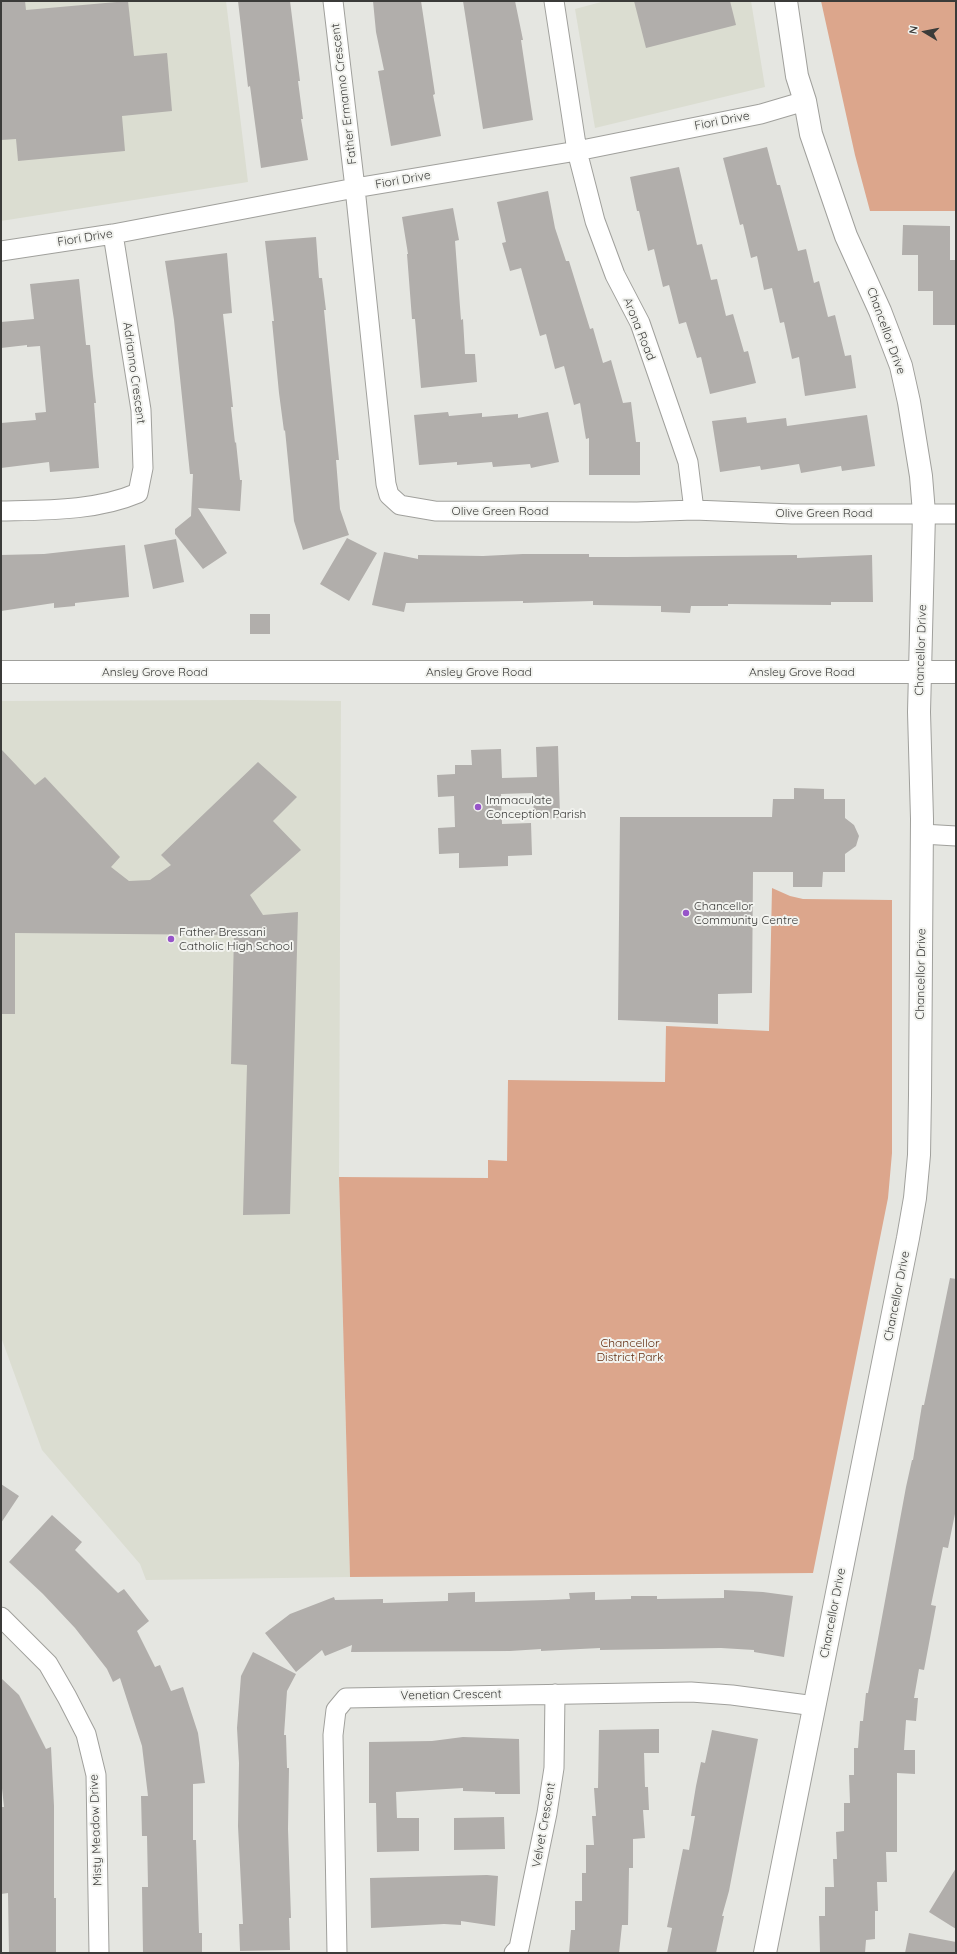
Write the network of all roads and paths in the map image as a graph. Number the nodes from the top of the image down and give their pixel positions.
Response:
1 (333, 1) edge
2 (554, 1) edge
3 (786, 1) edge
4 (805, 102) junction
5 (577, 150) junction
6 (355, 188) junction
7 (113, 234) junction
8 (1, 251) edge
9 (694, 510) junction
10 (1, 511) edge
11 (924, 513) junction
12 (956, 514) edge
13 (1, 672) edge
14 (921, 672) junction
15 (956, 672) edge
16 (922, 834) junction
17 (956, 836) edge
18 (1, 1617) edge
19 (555, 1694) junction
20 (814, 1706) junction
21 (99, 1953) edge
22 (337, 1953) edge
23 (514, 1953) edge
24 (765, 1953) edge

1 - 6 street, Father Ermanno Crescent
2 - 5 street
3 - 4 street, Chancellor Drive
4 - 5 street, Fiori Drive
4 - 11 street, Chancellor Drive
5 - 6 street, Fiori Drive
5 - 9 street, Arona Road
6 - 7 street, Fiori Drive
6 - 9 street, Olive Green Road
7 - 8 street, Fiori Drive
7 - 10 street, Adrianno Crescent
9 - 11 street, Olive Green Road
11 - 12 street, Olive Green Road
11 - 14 street, Chancellor Drive
13 - 14 street, Ansley Grove Road
14 - 15 street, Ansley Grove Road
14 - 16 street, Chancellor Drive
16 - 17 street
16 - 20 street, Chancellor Drive
18 - 21 street, Misty Meadow Drive
19 - 20 street, Venetian Crescent
19 - 22 street, Venetian Crescent
19 - 23 street, Velvet Crescent
20 - 24 street, Chancellor Drive

